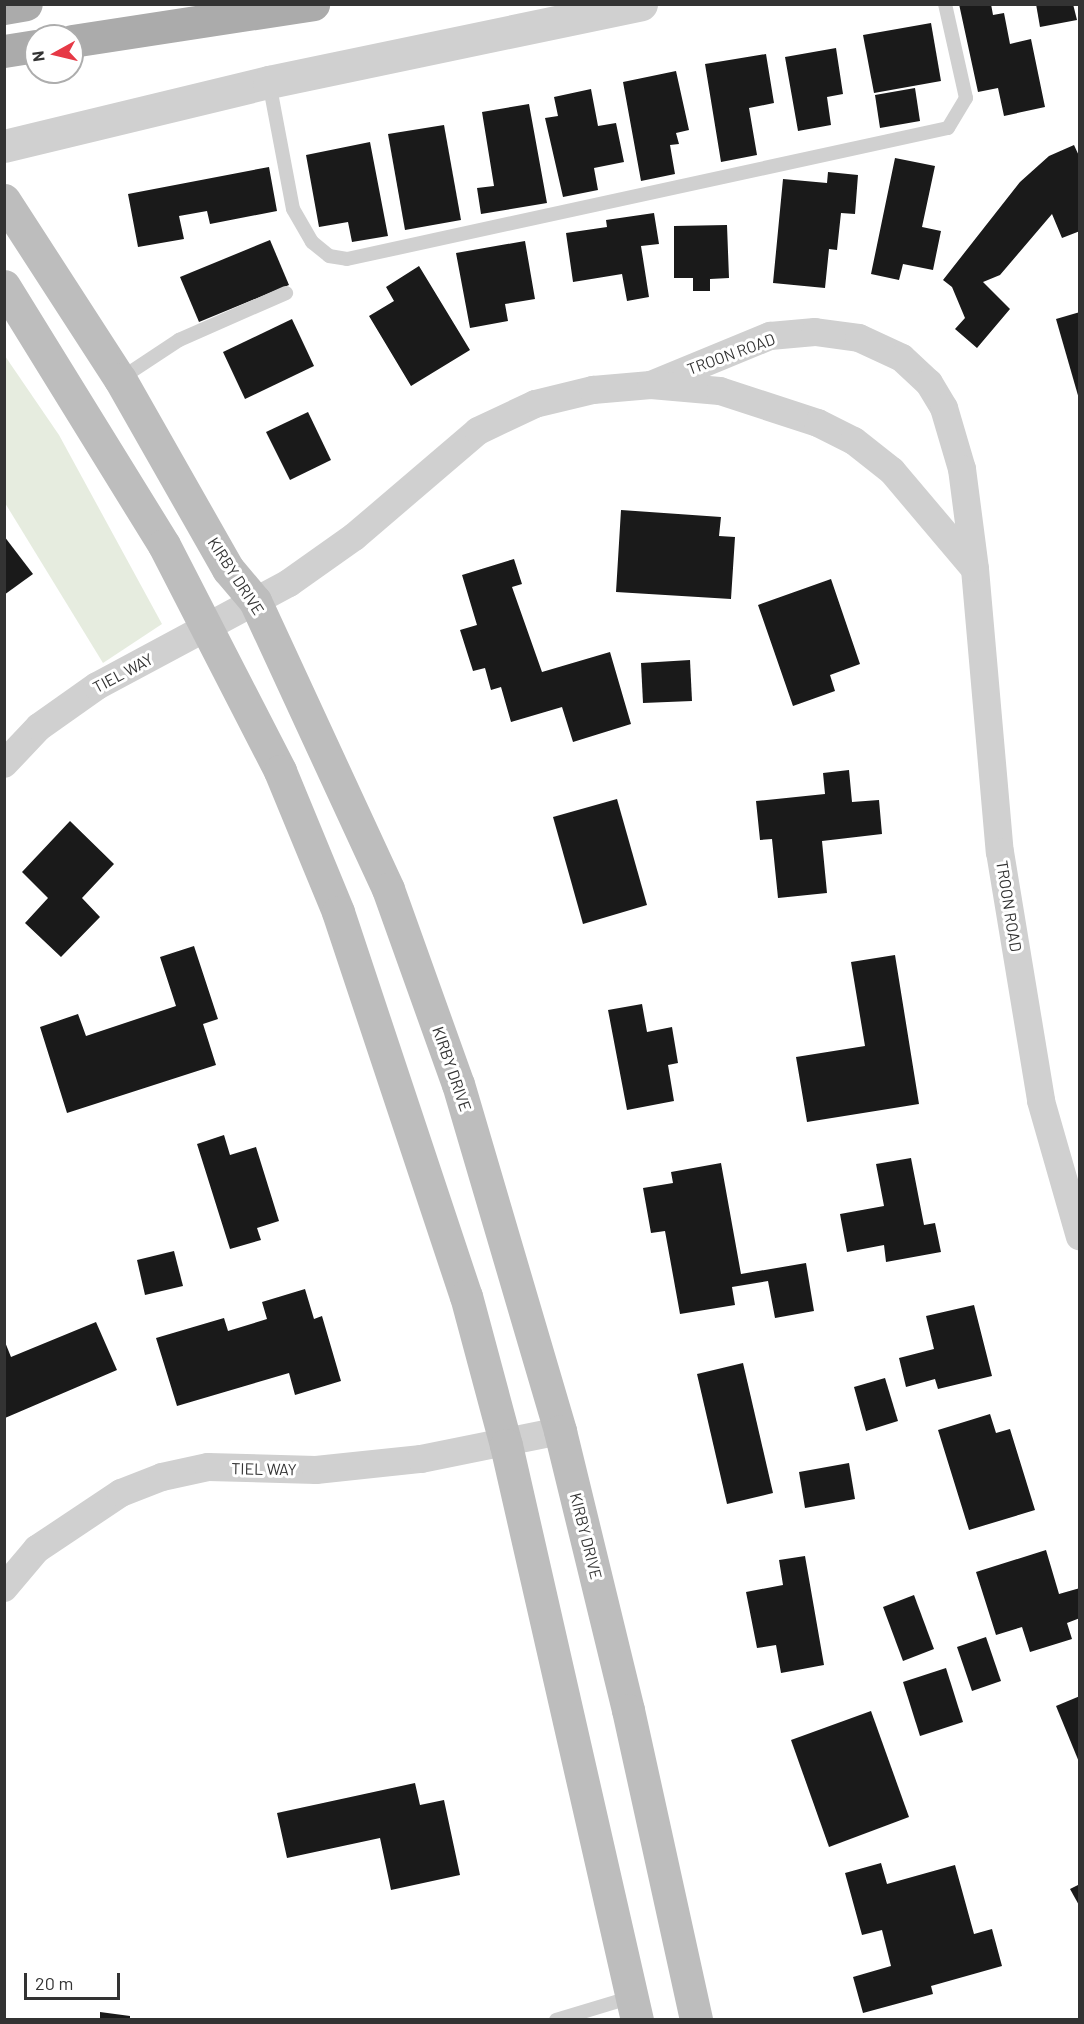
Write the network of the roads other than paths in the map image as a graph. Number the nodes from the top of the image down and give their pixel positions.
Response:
1 (26, 4) edge
2 (313, 4) edge
3 (641, 4) edge
4 (945, 4) edge
5 (5, 7) edge
6 (86, 39) edge
7 (24, 48) edge
8 (4, 51) edge
9 (269, 82) junction
10 (4, 146) edge
11 (4, 200) edge
12 (4, 286) edge
13 (286, 293) dead end
14 (120, 379) junction
15 (651, 385) junction
16 (975, 569) junction
17 (255, 601) junction
18 (207, 627) junction
19 (4, 764) edge
20 (1080, 1237) edge
21 (560, 1431) junction
22 (506, 1445) junction
23 (4, 1588) edge
24 (634, 2008) edge
25 (556, 2019) edge
26 (696, 2019) edge

1 - 5 main road
2 - 6 main road
3 - 9 street
4 - 9 lane
7 - 8 main road
9 - 10 street
11 - 14 main road, KIRBY DRIVE
12 - 18 main road
13 - 14 lane
14 - 17 main road, KIRBY DRIVE
15 - 16 street, TROON ROAD
15 - 16 street, TROON ROAD
15 - 17 street, TROON ROAD
16 - 20 street, TROON ROAD
17 - 18 street, TIEL WAY
17 - 21 main road, KIRBY DRIVE
18 - 19 street, TIEL WAY
18 - 22 main road
21 - 22 street, TIEL WAY
21 - 26 main road, KIRBY DRIVE
22 - 23 street, TIEL WAY
22 - 24 main road
24 - 25 lane

